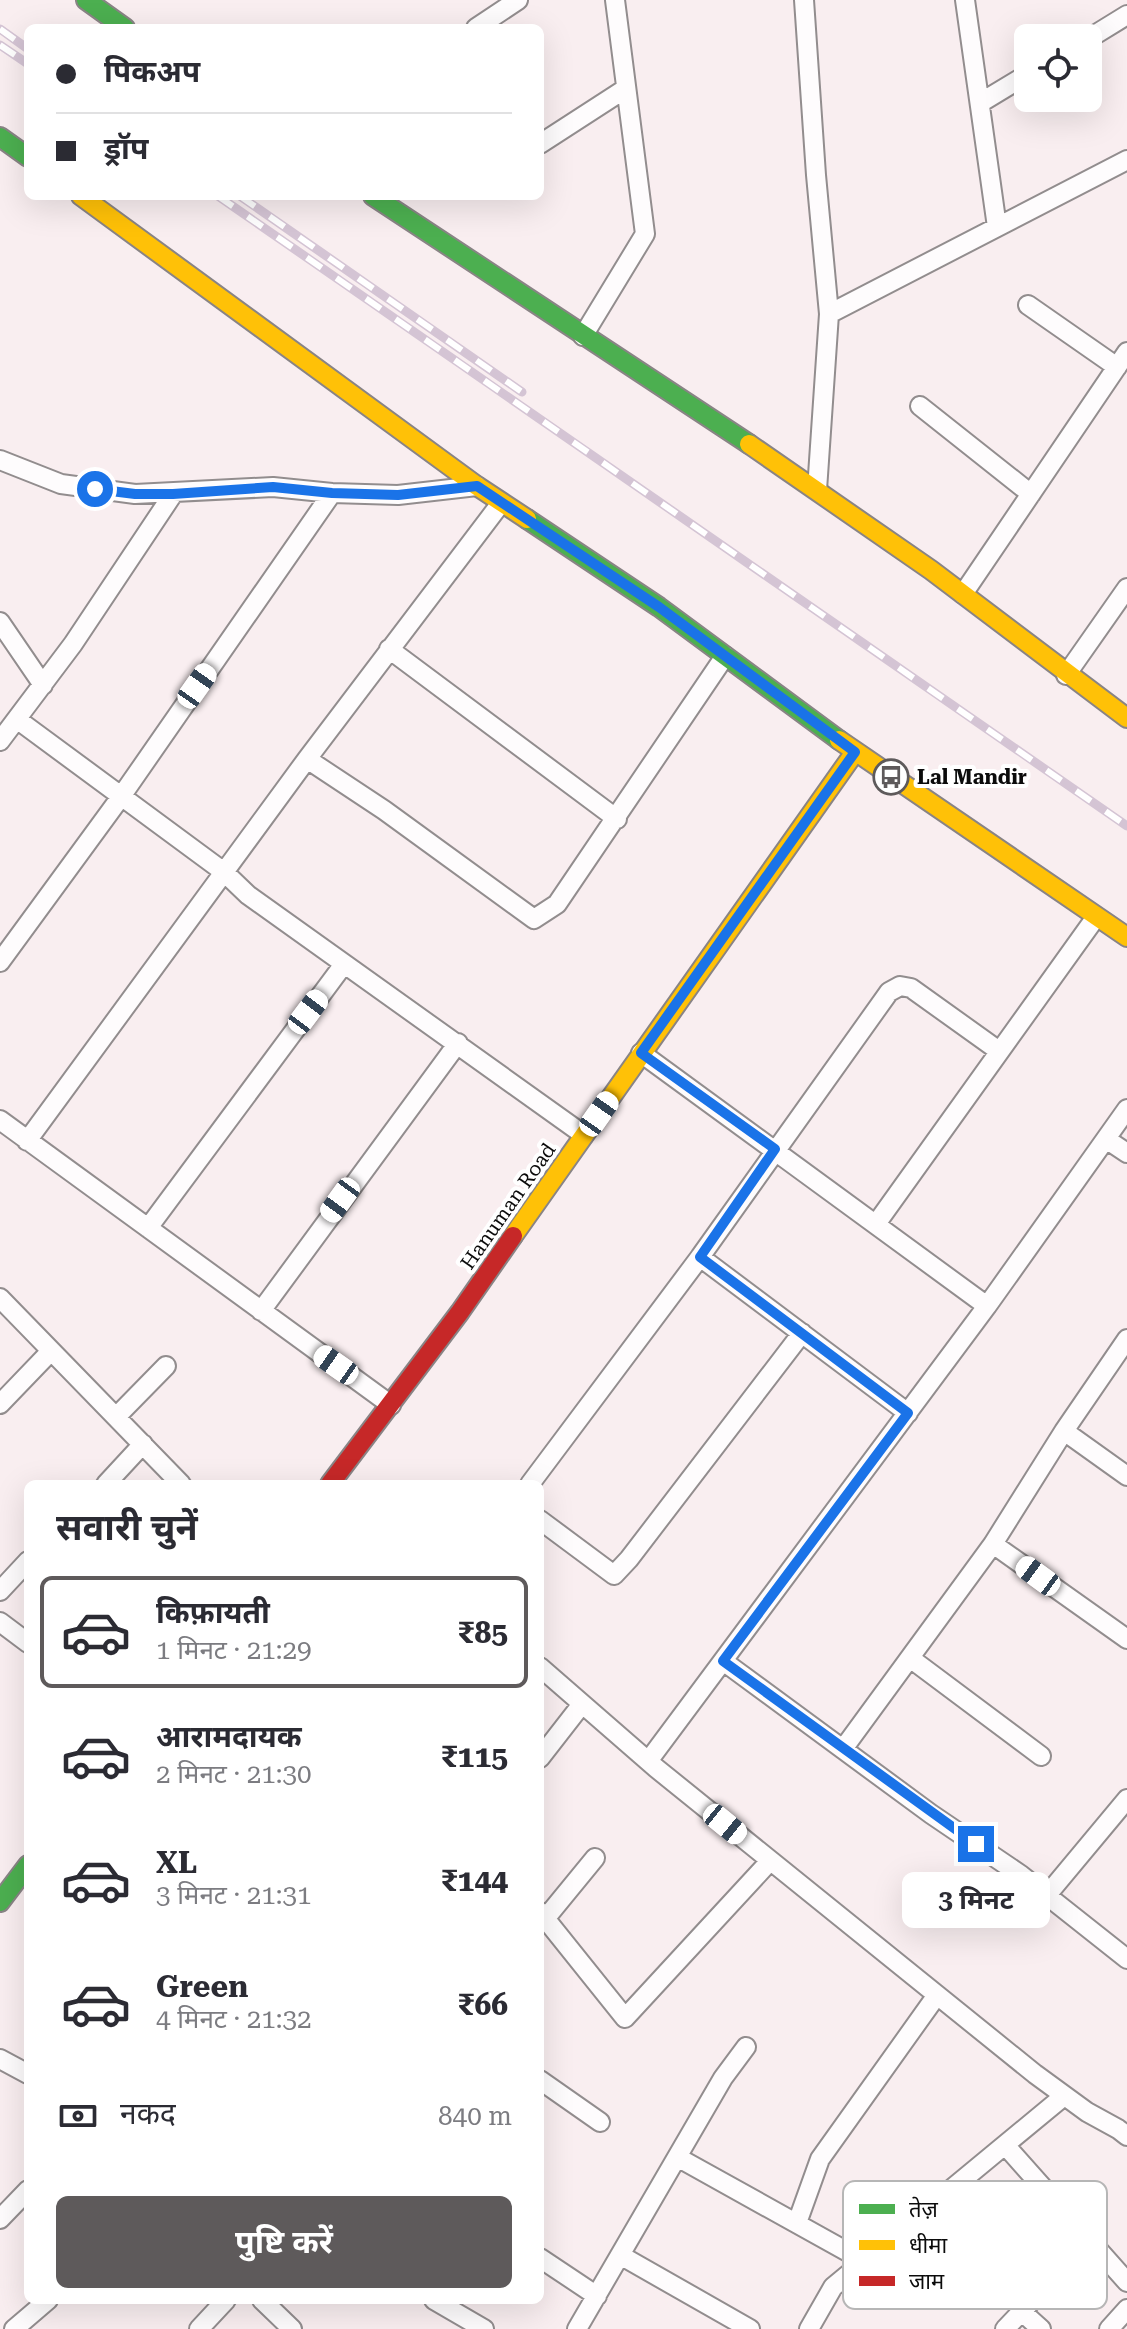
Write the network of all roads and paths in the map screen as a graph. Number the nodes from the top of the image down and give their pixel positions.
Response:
1 (518, 0) edge
2 (615, 0) edge
3 (804, 0) edge
4 (965, 0) edge
5 (98, 3) edge
6 (1127, 15) edge
7 (121, 24) edge
8 (482, 24) edge
9 (1102, 30) edge
10 (1014, 82) edge
11 (625, 89) junction
12 (980, 103) junction
13 (0, 137) edge
14 (544, 141) edge
15 (24, 154) edge
16 (1127, 160) edge
17 (86, 200) edge
18 (379, 200) edge
19 (997, 227) junction
20 (1028, 305) dead end
21 (829, 314) junction
22 (583, 336) junction
23 (1122, 360) edge
24 (920, 406) dead end
25 (0, 460) edge
26 (477, 486) junction
27 (817, 490) junction
28 (332, 493) junction
29 (173, 494) junction
30 (1031, 494) junction
31 (501, 503) junction
32 (1127, 588) edge
33 (963, 594) junction
34 (0, 622) edge
35 (389, 649) junction
36 (725, 656) junction
37 (1066, 675) junction
38 (43, 685) junction
39 (1127, 718) edge
40 (18, 720) junction
41 (0, 741) edge
42 (855, 752) junction
43 (307, 759) junction
44 (120, 798) junction
45 (617, 819) junction
46 (224, 872) junction
47 (1096, 917) junction
48 (1127, 937) edge
49 (0, 962) edge
50 (344, 964) junction
51 (458, 1043) junction
52 (999, 1051) junction
53 (641, 1053) junction
54 (1127, 1109) edge
55 (0, 1120) edge
56 (584, 1135) junction
57 (1106, 1139) junction
58 (27, 1141) junction
59 (775, 1149) junction
60 (1127, 1153) edge
61 (876, 1224) junction
62 (148, 1228) junction
63 (700, 1257) junction
64 (0, 1298) edge
65 (987, 1306) junction
66 (261, 1311) junction
67 (802, 1333) junction
68 (1127, 1339) edge
69 (51, 1351) junction
70 (166, 1366) dead end
71 (0, 1404) edge
72 (391, 1405) junction
73 (908, 1413) junction
74 (116, 1417) junction
75 (1064, 1431) junction
76 (143, 1444) junction
77 (1127, 1476) edge
78 (110, 1480) edge
79 (177, 1480) edge
80 (333, 1480) edge
81 (533, 1480) edge
82 (544, 1523) edge
83 (993, 1544) junction
84 (24, 1565) edge
85 (0, 1591) edge
86 (0, 1622) edge
87 (1127, 1639) edge
88 (24, 1640) edge
89 (910, 1658) junction
90 (723, 1661) junction
91 (544, 1671) edge
92 (582, 1704) junction
93 (843, 1749) junction
94 (544, 1753) edge
95 (1041, 1756) dead end
96 (649, 1760) junction
97 (1127, 1799) edge
98 (595, 1858) dead end
99 (770, 1861) junction
100 (21, 1888) edge
101 (1047, 1895) junction
102 (0, 1902) edge
103 (544, 1915) edge
104 (544, 1917) edge
105 (1127, 1959) edge
106 (937, 1995) junction
107 (746, 2047) dead end
108 (0, 2059) edge
109 (24, 2072) edge
110 (544, 2083) edge
111 (1064, 2096) junction
112 (600, 2122) dead end
113 (1124, 2128) edge
114 (1005, 2145) junction
115 (677, 2157) junction
116 (961, 2181) edge
117 (1037, 2181) edge
118 (24, 2194) edge
119 (0, 2219) edge
120 (797, 2223) junction
121 (843, 2249) edge
122 (620, 2255) junction
123 (1107, 2259) edge
124 (544, 2261) edge
125 (843, 2279) edge
126 (1127, 2282) edge
127 (597, 2296) junction
128 (43, 2304) edge
129 (222, 2304) edge
130 (266, 2304) edge
131 (441, 2304) edge
132 (1127, 2309) edge
133 (1021, 2311) joint
134 (14, 2329) edge
135 (199, 2329) edge
136 (292, 2329) edge
137 (484, 2329) edge
138 (577, 2329) edge
139 (750, 2329) edge
140 (809, 2329) edge
141 (1005, 2329) edge
142 (1041, 2329) edge
143 (1109, 2329) edge

1 - 8 street
2 - 11 street
3 - 21 street
4 - 12 street
5 - 7 street
6 - 9 street
10 - 12 street
11 - 14 street
11 - 22 street
12 - 19 street
13 - 15 street
16 - 19 street
17 - 26 street
18 - 22 street
19 - 21 street
20 - 23 street
21 - 27 street
22 - 27 street
23 - 30 street
24 - 30 street
25 - 29 street
26 - 28 street
26 - 31 street
27 - 33 street
28 - 29 street
28 - 44 street
29 - 38 street
30 - 33 street
31 - 35 street
31 - 36 street
32 - 37 street
33 - 37 street
34 - 38 street
35 - 43 street
35 - 45 street
36 - 42 street
36 - 45 street
37 - 39 street
38 - 40 street
40 - 41 street
40 - 44 street
42 - 47 street
42 - 53 street, Hanuman Road
43 - 45 street
43 - 46 street
44 - 46 street
44 - 49 street
46 - 50 street
46 - 58 street
47 - 48 street
47 - 52 street
50 - 51 street
50 - 62 street
51 - 56 street
51 - 66 street
52 - 59 street
52 - 61 street
53 - 56 street, Hanuman Road
53 - 59 street
54 - 57 street
55 - 58 street
56 - 72 street, Hanuman Road
57 - 60 street
57 - 65 street
58 - 62 street
59 - 61 street
59 - 63 street
61 - 65 street
62 - 66 street
63 - 67 street
63 - 81 street
64 - 69 street
65 - 73 street
66 - 72 street
67 - 73 street
67 - 82 street
68 - 75 street
69 - 71 street
69 - 74 street
70 - 74 street
72 - 80 street, Hanuman Road
73 - 90 street
74 - 76 street
75 - 77 street
75 - 83 street
76 - 78 street
76 - 79 street
83 - 87 street
83 - 89 street
84 - 85 street
86 - 88 street
89 - 93 street
89 - 95 street
90 - 93 street
90 - 96 street
91 - 92 street
92 - 94 street
92 - 96 street
93 - 101 street
96 - 99 street
97 - 101 street
98 - 103 street
99 - 104 street
99 - 106 street
100 - 102 street
101 - 105 street
106 - 111 street
106 - 120 street
107 - 115 street
108 - 109 street
110 - 112 street
111 - 113 street
111 - 114 street
114 - 116 street
114 - 117 street
115 - 120 street
115 - 122 street
118 - 119 street
120 - 121 street
122 - 127 street
122 - 139 street
123 - 126 street
124 - 127 street
125 - 140 street
127 - 138 street
128 - 134 street
129 - 135 street
130 - 136 street
131 - 137 street
132 - 143 street
133 - 141 street
133 - 142 street

